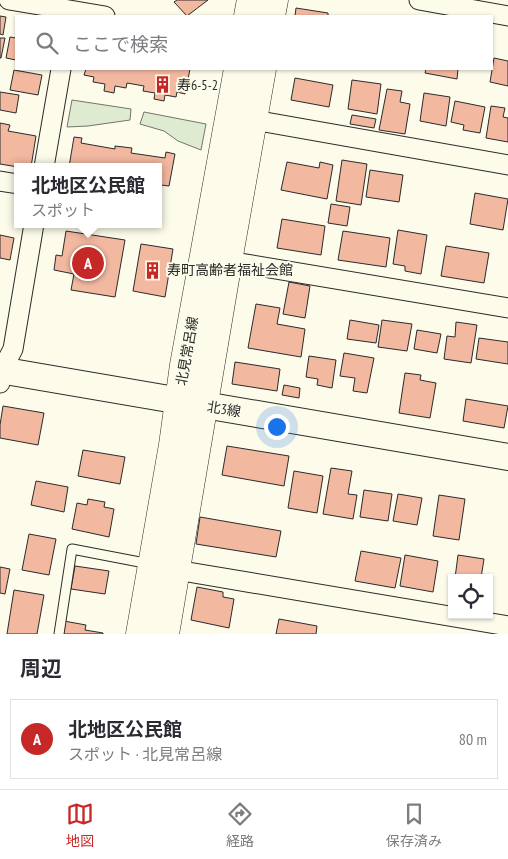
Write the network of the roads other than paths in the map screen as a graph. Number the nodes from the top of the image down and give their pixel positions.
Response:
1 (9, 0) edge
2 (251, 0) edge
3 (274, 0) edge
4 (420, 0) edge
5 (71, 13) edge
6 (94, 15) edge
7 (248, 15) edge
8 (271, 15) edge
9 (508, 16) edge
10 (61, 70) edge
11 (238, 70) edge
12 (262, 70) edge
13 (254, 120) junction
14 (45, 163) edge
15 (508, 165) edge
16 (0, 181) edge
17 (14, 183) edge
18 (33, 228) edge
19 (216, 259) junction
20 (508, 308) edge
21 (1, 374) edge
22 (191, 403) junction
23 (508, 457) edge
24 (164, 567) junction
25 (508, 626) edge
26 (59, 634) edge
27 (140, 634) edge
28 (165, 634) edge

1 - 5 street
2 - 7 main road
3 - 8 main road
4 - 9 street
5 - 6 street
10 - 14 street
11 - 19 main road, 北見常呂線
12 - 13 main road, 北見常呂線
13 - 15 street
13 - 19 main road, 北見常呂線
16 - 17 street
18 - 21 street
19 - 20 street
19 - 22 main road, 北見常呂線
21 - 22 street, 北3線
22 - 23 street, 北3線
22 - 24 main road, 北見常呂線
24 - 25 street
24 - 26 lane
24 - 27 main road, 北見常呂線
24 - 28 main road, 北見常呂線

